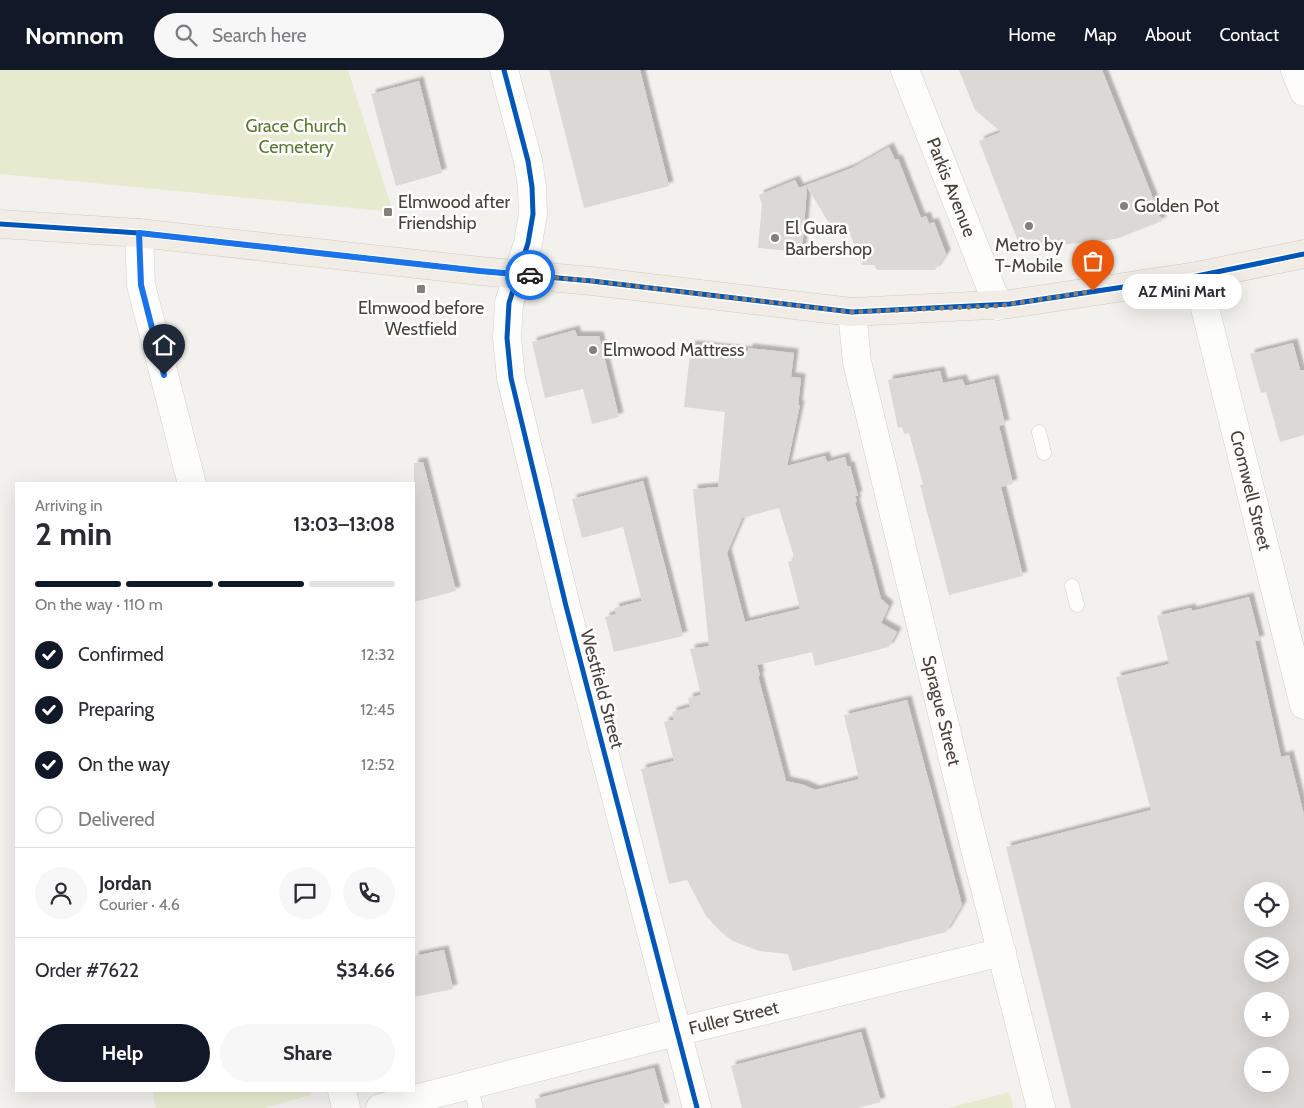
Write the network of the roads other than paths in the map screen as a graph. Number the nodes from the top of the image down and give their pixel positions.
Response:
1 (504, 70) edge
2 (906, 70) edge
3 (1295, 70) edge
4 (1304, 92) edge
5 (0, 224) edge
6 (139, 233) junction
7 (1304, 254) edge
8 (517, 274) junction
9 (1197, 276) junction
10 (998, 306) junction
11 (852, 312) junction
12 (1039, 432) dead end
13 (1044, 453) dead end
14 (191, 482) edge
15 (1072, 586) dead end
16 (1077, 605) dead end
17 (1304, 704) edge
18 (1002, 952) junction
19 (677, 1032) junction
20 (342, 1092) edge
21 (473, 1096) edge
22 (346, 1108) edge
23 (380, 1108) edge
24 (697, 1108) edge
25 (1041, 1108) edge

1 - 8 street, Westfield Street
2 - 10 street, Parkis Avenue
3 - 4 street
5 - 6 main road
6 - 8 main road
6 - 14 street
7 - 9 main road
8 - 11 main road
8 - 19 street, Westfield Street
9 - 10 main road
9 - 17 street, Cromwell Street
10 - 11 main road
11 - 18 street, Sprague Street
12 - 13 lane
15 - 16 lane
18 - 19 street, Fuller Street
18 - 25 street, Sprague Street
19 - 21 street, Fuller Street
19 - 24 street, Westfield Street
20 - 22 street
21 - 23 street, Fuller Street

